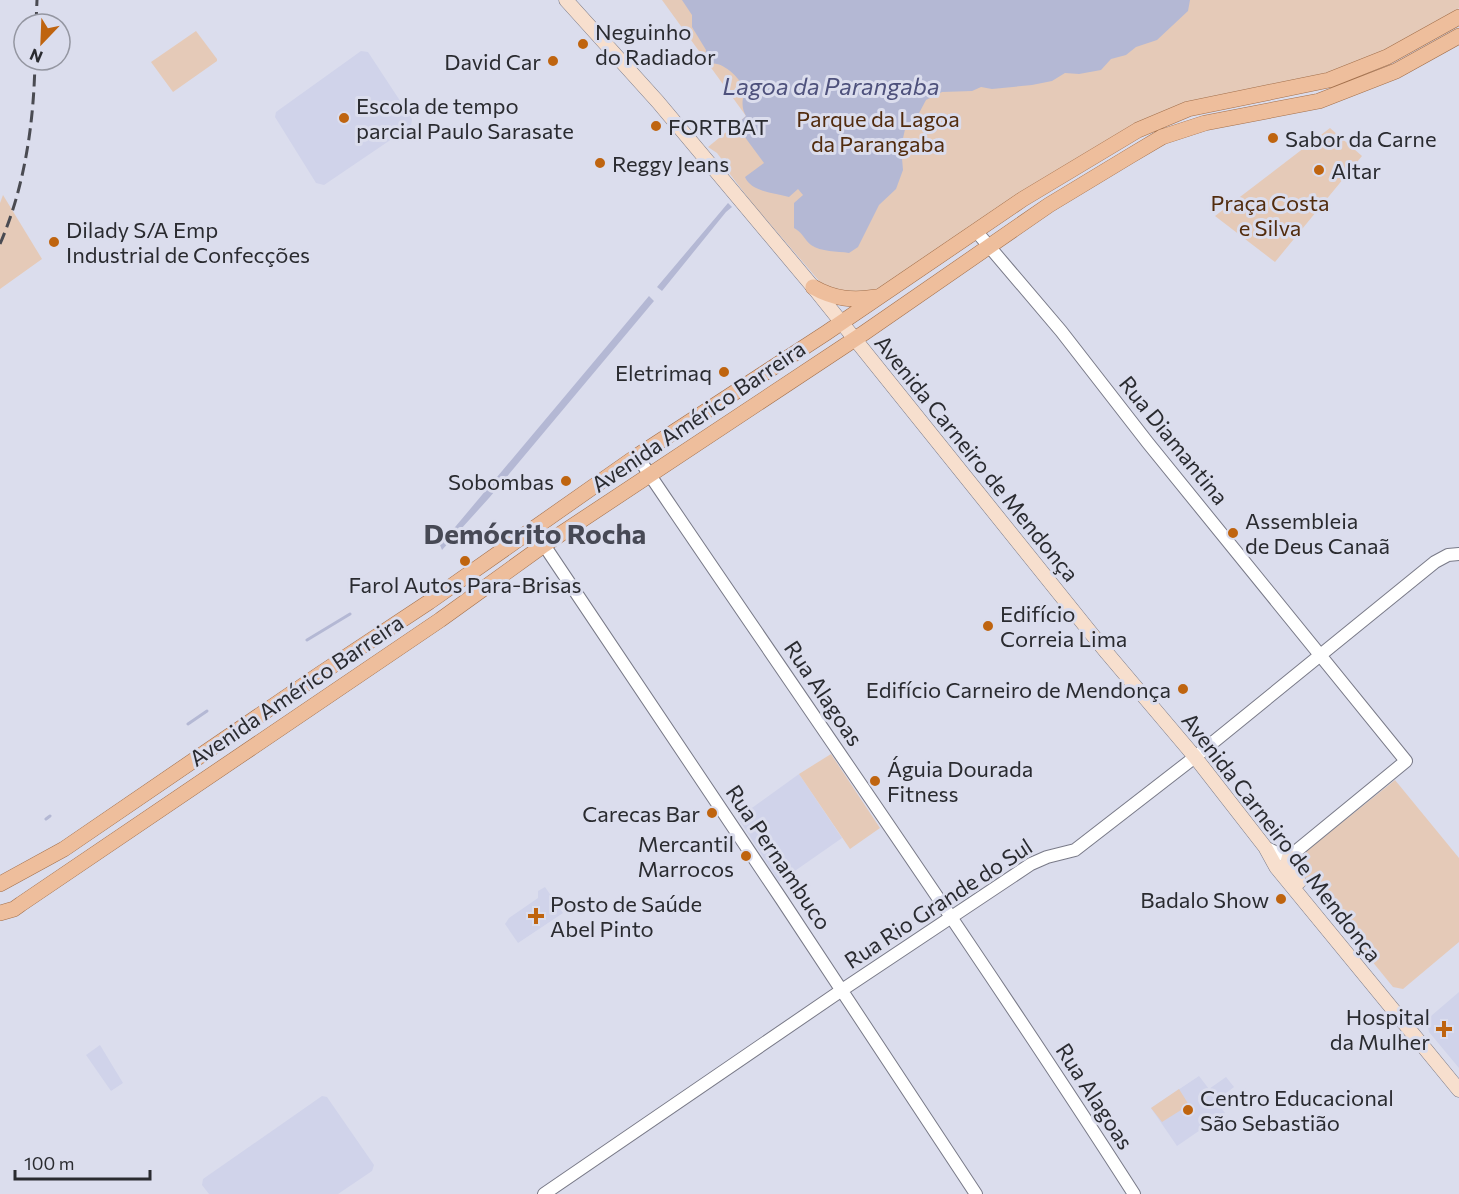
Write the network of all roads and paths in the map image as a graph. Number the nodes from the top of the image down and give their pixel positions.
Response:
1 (566, 0) edge
2 (1459, 17) edge
3 (1459, 36) edge
4 (976, 231) junction
5 (989, 248) junction
6 (813, 287) junction
7 (879, 297) junction
8 (841, 322) junction
9 (854, 339) junction
10 (637, 456) junction
11 (650, 474) junction
12 (544, 545) junction
13 (1459, 554) edge
14 (1320, 655) junction
15 (1195, 757) junction
16 (1265, 847) junction
17 (1289, 856) junction
18 (0, 884) edge
19 (0, 913) edge
20 (953, 918) junction
21 (842, 990) junction
22 (1459, 1079) edge
23 (1459, 1090) edge
24 (544, 1194) edge
25 (976, 1194) edge
26 (1134, 1194) edge

1 - 6 main road, Avenida Carneiro de Mendonça
2 - 4 main road, Avenida Américo Barreira
3 - 5 main road, Avenida Américo Barreira
4 - 5 street, Rua Diamantina
4 - 7 main road, Avenida Américo Barreira
5 - 9 main road, Avenida Américo Barreira
5 - 14 street, Rua Diamantina
6 - 7 main road
6 - 8 main road, Avenida Carneiro de Mendonça
7 - 8 main road, Avenida Américo Barreira
8 - 9 main road, Avenida Carneiro de Mendonça
8 - 10 main road, Avenida Américo Barreira
9 - 11 main road, Avenida Américo Barreira
9 - 15 main road, Avenida Carneiro de Mendonça
10 - 11 street, Rua Alagoas
10 - 18 main road, Avenida Américo Barreira
11 - 12 main road, Avenida Américo Barreira
11 - 20 street, Rua Alagoas
12 - 19 main road, Avenida Américo Barreira
12 - 21 street, Rua Pernambuco
13 - 14 street, Rua Rio Grande do Sul
14 - 15 street, Rua Rio Grande do Sul
14 - 17 street, Rua Diamantina
15 - 16 main road, Avenida Carneiro de Mendonça
15 - 20 street, Rua Rio Grande do Sul
16 - 17 street
16 - 23 main road, Avenida Carneiro de Mendonça
17 - 22 main road, Avenida Carneiro de Mendonça
20 - 21 street, Rua Rio Grande do Sul
20 - 26 street, Rua Alagoas
21 - 24 street, Rua Rio Grande do Sul
21 - 25 street, Rua Pernambuco

